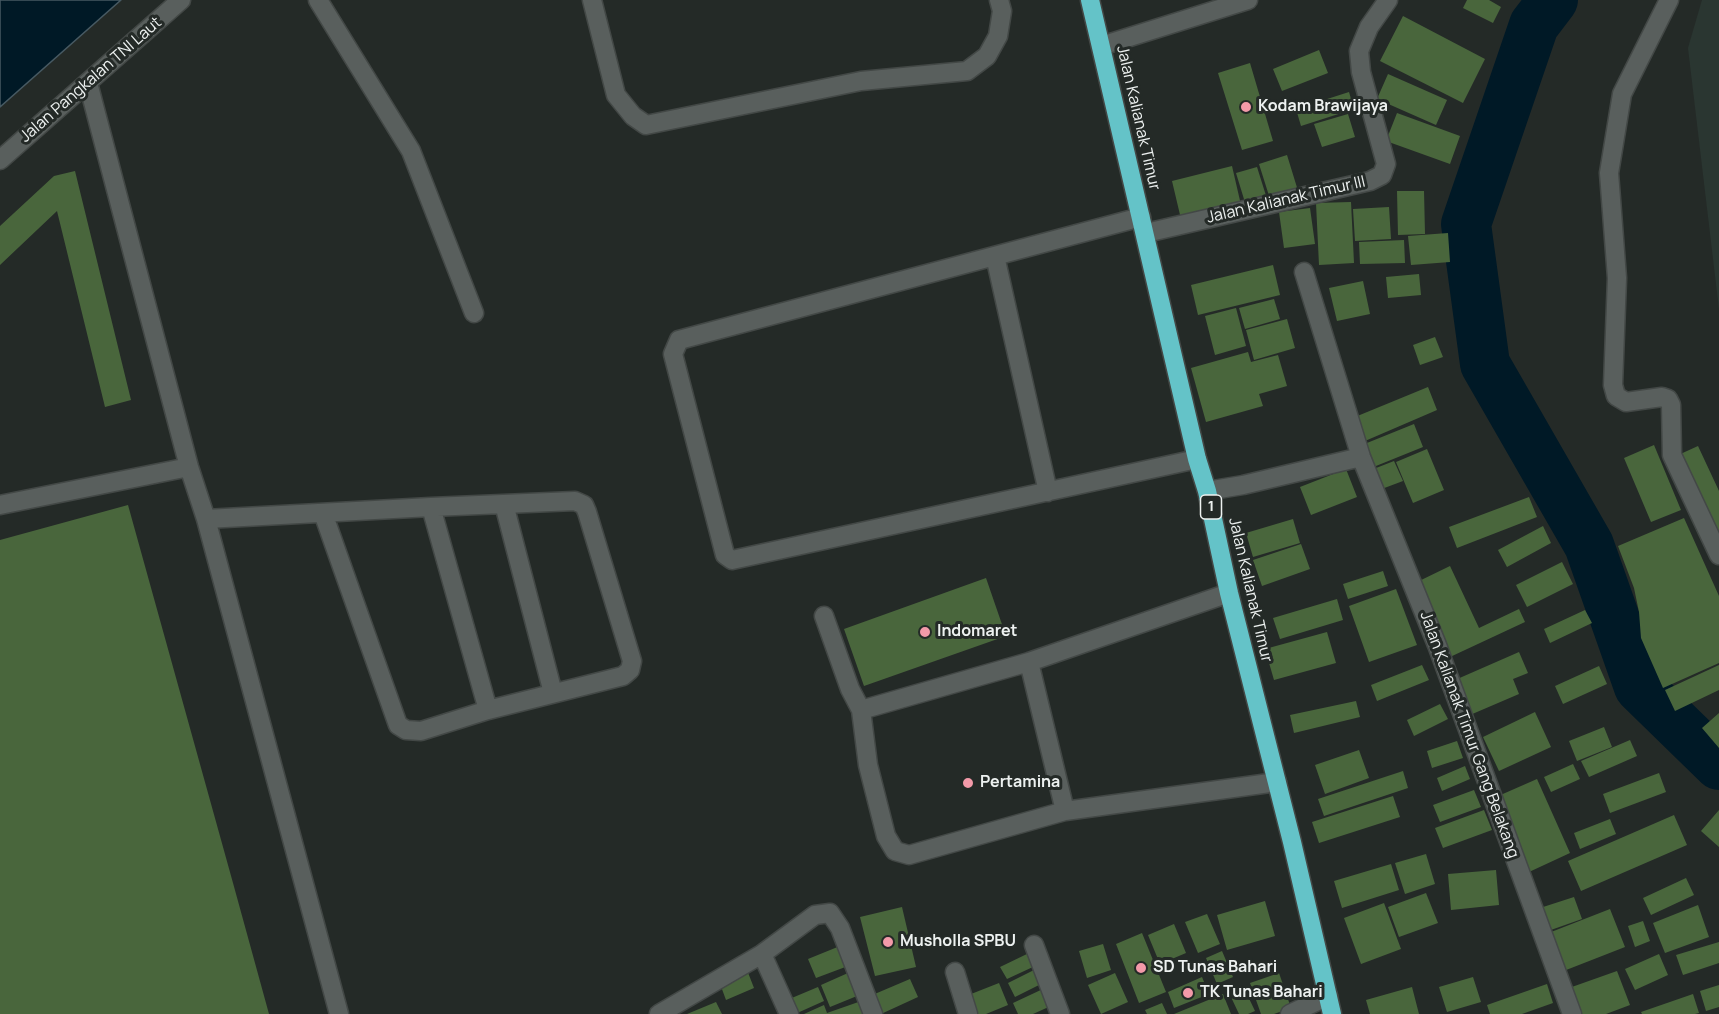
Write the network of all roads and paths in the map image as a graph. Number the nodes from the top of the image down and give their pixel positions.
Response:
1 (181, 0) edge
2 (318, 0) edge
3 (592, 0) edge
4 (999, 0) edge
5 (1090, 0) edge
6 (1248, 0) edge
7 (1388, 0) edge
8 (1669, 0) edge
9 (1101, 46) junction
10 (88, 82) junction
11 (0, 160) edge
12 (1144, 225) junction
13 (995, 256) junction
14 (1304, 272) dead end
15 (474, 312) dead end
16 (1361, 457) junction
17 (1197, 459) junction
18 (189, 467) junction
19 (1207, 491) junction
20 (1048, 492) junction
21 (504, 504) junction
22 (0, 506) edge
23 (431, 507) junction
24 (323, 513) junction
25 (206, 519) junction
26 (1719, 555) edge
27 (1229, 593) junction
28 (824, 616) dead end
29 (1029, 662) junction
30 (553, 693) junction
31 (488, 710) junction
32 (861, 710) junction
33 (1277, 782) junction
34 (1065, 811) junction
35 (1034, 945) dead end
36 (762, 954) junction
37 (955, 972) dead end
38 (1330, 1005) edge
39 (339, 1014) edge
40 (659, 1014) edge
41 (789, 1014) edge
42 (873, 1014) edge
43 (968, 1014) edge
44 (1060, 1014) edge
45 (1290, 1014) edge
46 (1572, 1014) edge

1 - 10 street, Jalan Pangkalan TNI Laut
2 - 15 street
3 - 4 street
5 - 9 highway, Jalan Kalianak Timur / 1
6 - 9 street
7 - 12 street, Jalan Kalianak Timur III
8 - 26 street
9 - 12 highway, Jalan Kalianak Timur / 1
10 - 11 street, Jalan Pangkalan TNI Laut
10 - 18 street
12 - 13 street
12 - 17 highway, Jalan Kalianak Timur / 1
13 - 20 street
13 - 20 street
14 - 16 street, Jalan Kalianak Timur Gang Belakang
16 - 19 street
16 - 46 street, Jalan Kalianak Timur Gang Belakang
17 - 19 highway, Jalan Kalianak Timur / 1
17 - 20 street
18 - 22 street
18 - 25 street
19 - 27 highway, Jalan Kalianak Timur / 1
21 - 23 street
21 - 30 street
21 - 30 street
23 - 24 street
23 - 31 street
24 - 25 street
24 - 31 street
25 - 39 street
27 - 29 street
27 - 33 highway, Jalan Kalianak Timur / 1
28 - 32 street
29 - 32 street
29 - 34 street
30 - 31 street
32 - 34 street
33 - 34 street
33 - 38 highway, Jalan Kalianak Timur / 1
35 - 44 street
36 - 40 street
36 - 41 street
36 - 42 street
37 - 43 street
38 - 45 street

